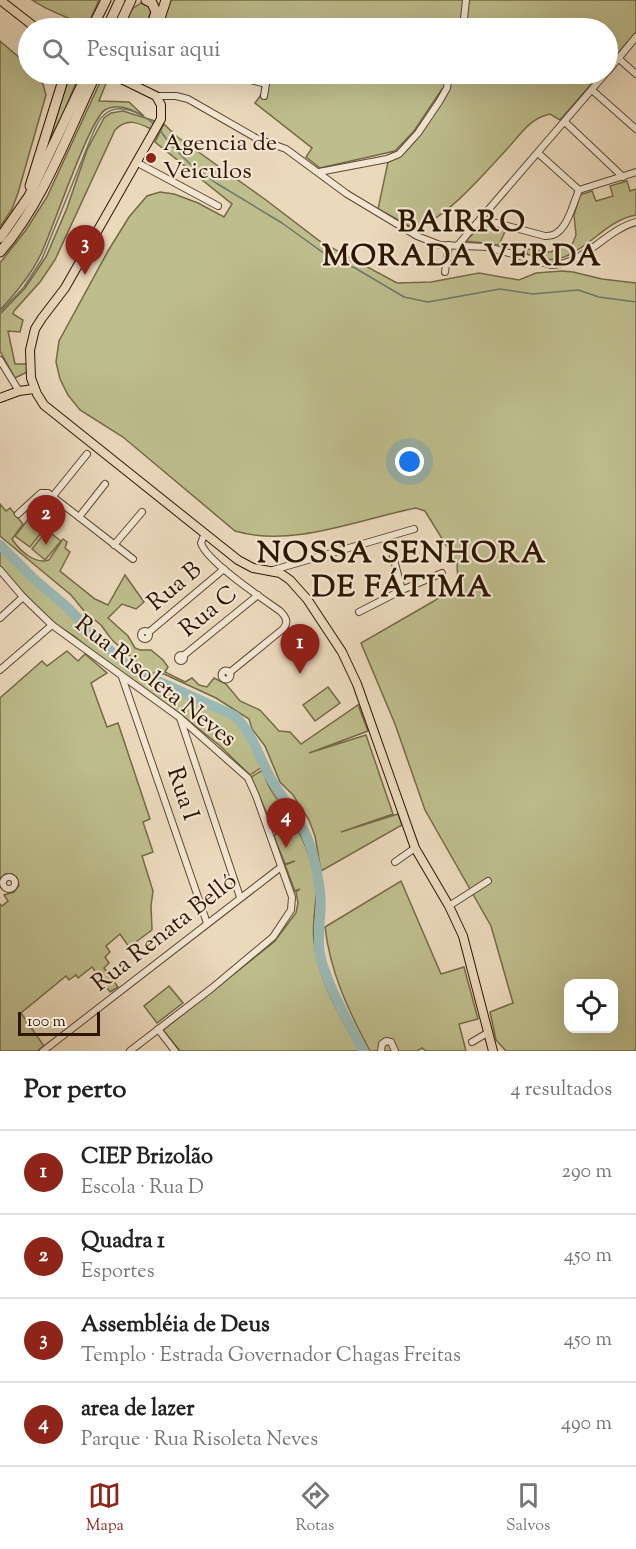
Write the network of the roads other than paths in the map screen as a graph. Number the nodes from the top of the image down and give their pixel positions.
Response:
1 (0, 0) edge
2 (106, 0) edge
3 (120, 0) edge
4 (131, 0) edge
5 (140, 0) edge
6 (146, 0) edge
7 (166, 0) edge
8 (466, 0) edge
9 (23, 18) edge
10 (97, 18) edge
11 (112, 18) edge
12 (122, 18) edge
13 (123, 18) edge
14 (155, 18) edge
15 (158, 18) edge
16 (464, 18) edge
17 (636, 37) edge
18 (618, 58) joint
19 (636, 74) edge
20 (62, 84) edge
21 (84, 84) edge
22 (89, 84) edge
23 (137, 84) edge
24 (266, 84) edge
25 (448, 84) edge
26 (597, 84) edge
27 (592, 90) junction
28 (156, 96) junction
29 (264, 96) dead end
30 (80, 98) junction
31 (565, 122) junction
32 (636, 129) edge
33 (538, 153) junction
34 (136, 162) junction
35 (319, 172) junction
36 (636, 172) edge
37 (623, 177) junction
38 (579, 190) junction
39 (218, 206) dead end
40 (23, 207) junction
41 (482, 219) junction
42 (636, 222) edge
43 (0, 238) edge
44 (448, 245) junction
45 (458, 245) junction
46 (0, 252) edge
47 (446, 272) dead end
48 (0, 360) edge
49 (34, 389) junction
50 (19, 391) junction
51 (0, 398) edge
52 (90, 450) junction
53 (105, 484) dead end
54 (53, 496) junction
55 (142, 512) dead end
56 (18, 514) dead end
57 (79, 517) junction
58 (414, 529) dead end
59 (205, 533) junction
60 (388, 537) junction
61 (114, 545) junction
62 (133, 559) dead end
63 (224, 569) junction
64 (0, 570) edge
65 (270, 571) junction
66 (442, 573) dead end
67 (402, 590) junction
68 (258, 595) junction
69 (23, 597) junction
70 (359, 612) dead end
71 (0, 618) edge
72 (52, 625) junction
73 (149, 632) dead end
74 (183, 656) dead end
75 (0, 670) edge
76 (229, 672) dead end
77 (122, 677) junction
78 (179, 717) junction
79 (415, 848) junction
80 (395, 862) dead end
81 (281, 867) junction
82 (488, 881) dead end
83 (240, 897) junction
84 (450, 906) junction
85 (207, 923) junction
86 (158, 1029) junction
87 (489, 1032) junction
88 (472, 1042) dead end
89 (43, 1051) edge
90 (130, 1051) edge
91 (175, 1051) edge
92 (381, 1051) edge
93 (395, 1051) edge
94 (494, 1051) edge

1 - 9 main road
2 - 10 highway
3 - 11 highway
4 - 12 highway
5 - 13 highway
6 - 14 highway
7 - 15 highway
8 - 16 street
17 - 18 street
18 - 19 street
20 - 40 highway
21 - 30 highway
22 - 30 highway
23 - 28 main road
24 - 29 street
25 - 35 street
26 - 27 street
27 - 31 street
27 - 32 street
28 - 34 main road
28 - 35 street
30 - 40 highway
30 - 46 highway
31 - 33 street
31 - 37 street
33 - 38 street
33 - 41 street
34 - 39 street
34 - 49 main road
35 - 44 street
36 - 37 street
37 - 38 street
38 - 41 street
40 - 43 highway
41 - 45 street
42 - 45 street
44 - 45 street
44 - 47 street
48 - 50 street
49 - 50 main road
49 - 52 main road
50 - 51 main road
52 - 54 street
52 - 59 main road
53 - 57 street
54 - 56 street
54 - 57 street
55 - 61 street
57 - 61 street
58 - 60 street
59 - 63 street
59 - 65 main road
60 - 65 street
60 - 67 street
61 - 62 street
63 - 68 street
63 - 73 street, Rua B
64 - 69 street, Rua Risoleta Neves
65 - 79 main road
66 - 67 street
67 - 70 street
68 - 74 street, Rua C
68 - 76 street
69 - 71 street
69 - 72 street, Rua Risoleta Neves
72 - 75 street
72 - 77 street, Rua Risoleta Neves
77 - 78 street, Rua Risoleta Neves
77 - 85 street, Rua I
78 - 81 street, Rua Risoleta Neves
78 - 83 street
79 - 80 street
79 - 84 main road
81 - 83 street, Rua Renata Belló
81 - 86 street, Rua Risoleta Neves
82 - 84 street
83 - 85 street, Rua Renata Belló
84 - 87 main road
85 - 89 street, Rua Renata Belló
86 - 90 street, Rua Risoleta Neves
86 - 91 street
87 - 88 street
87 - 94 main road
92 - 93 street

